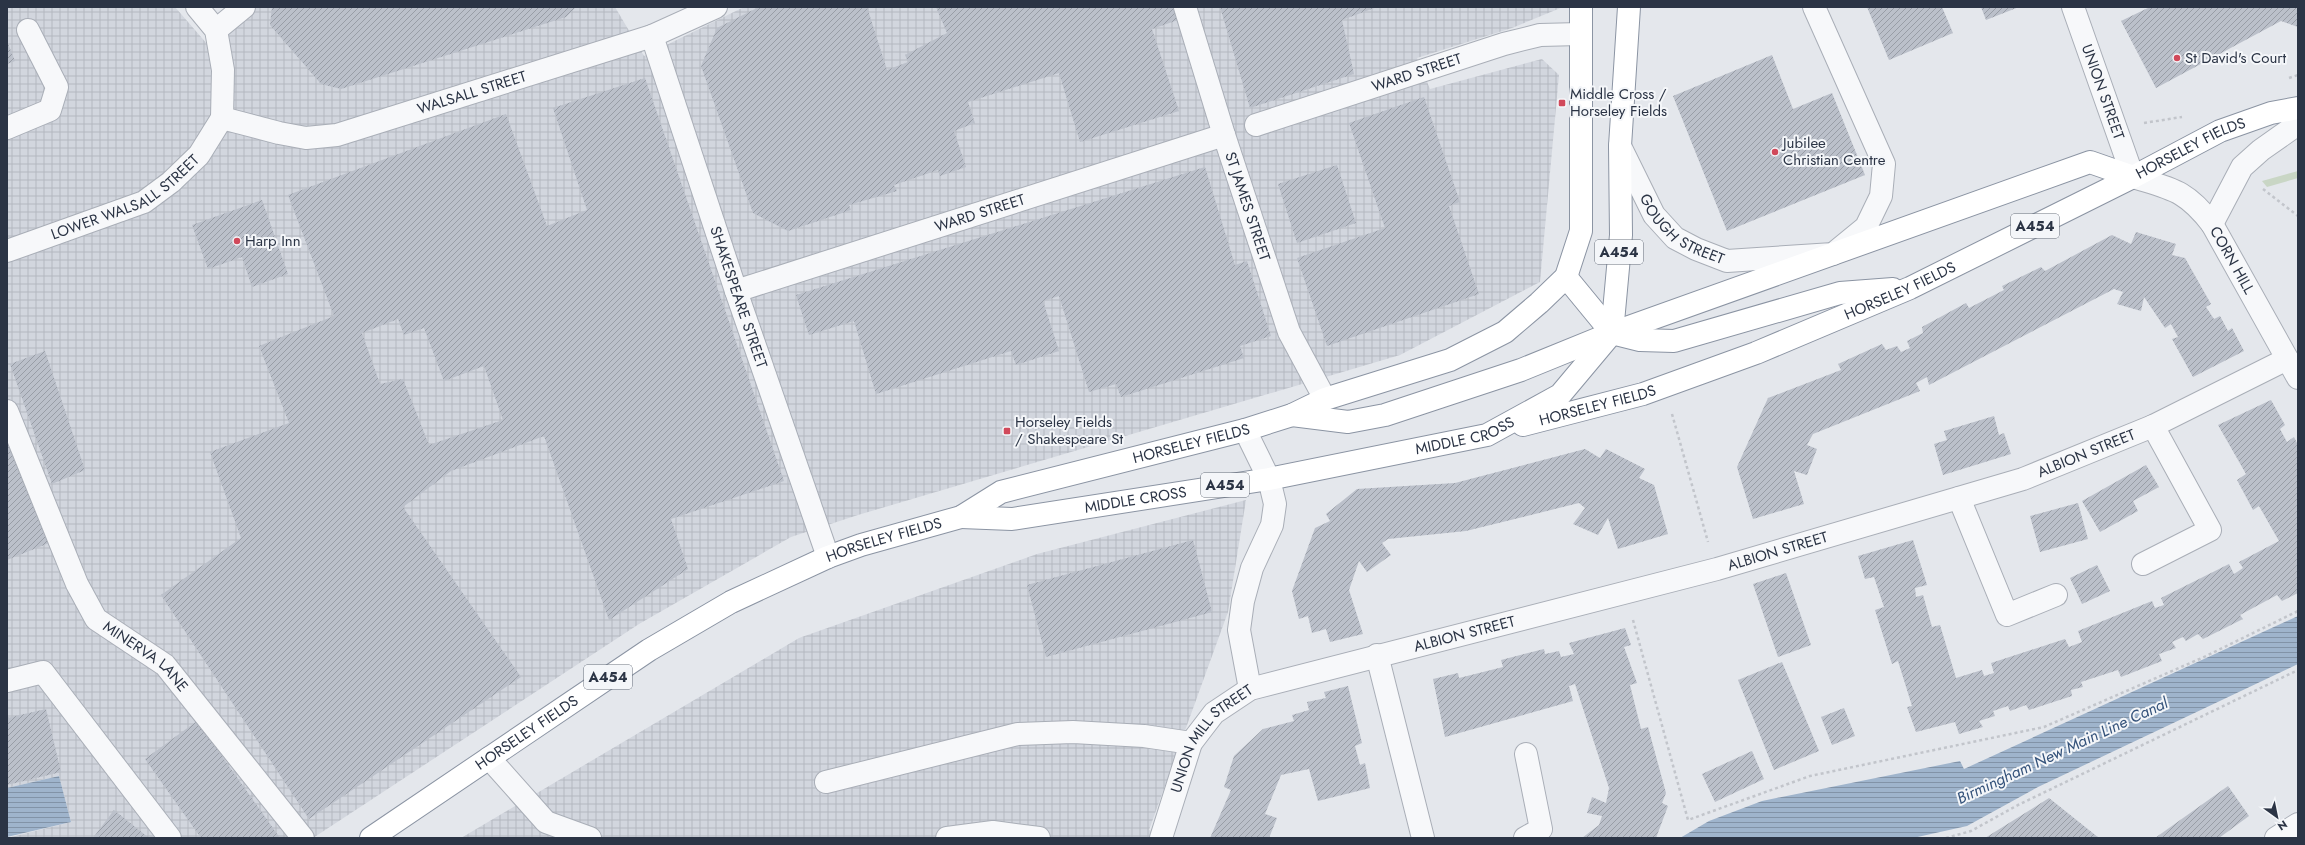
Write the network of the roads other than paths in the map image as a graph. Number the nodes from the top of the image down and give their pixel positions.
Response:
1 (197, 7) edge
2 (244, 7) edge
3 (716, 7) edge
4 (1185, 7) edge
5 (1581, 7) edge
6 (1629, 7) edge
7 (1814, 7) edge
8 (2072, 7) edge
9 (28, 30) dead end
10 (216, 30) junction
11 (1580, 34) junction
12 (652, 36) junction
13 (2298, 108) edge
14 (222, 118) junction
15 (2298, 124) edge
16 (1256, 125) dead end
17 (7, 128) edge
18 (1224, 135) junction
19 (1620, 146) junction
20 (2133, 177) junction
21 (2212, 224) junction
22 (7, 250) edge
23 (1833, 254) junction
24 (1566, 277) junction
25 (1910, 288) junction
26 (736, 291) junction
27 (1612, 333) junction
28 (2287, 359) junction
29 (2298, 378) edge
30 (1325, 399) junction
31 (7, 411) edge
32 (1292, 415) junction
33 (2153, 426) junction
34 (1245, 430) junction
35 (1487, 434) junction
36 (1269, 479) junction
37 (1959, 498) junction
38 (961, 517) junction
39 (828, 557) junction
40 (2143, 564) dead end
41 (2056, 595) dead end
42 (1377, 655) junction
43 (7, 681) edge
44 (1250, 689) junction
45 (1191, 743) junction
46 (1526, 754) dead end
47 (489, 758) junction
48 (826, 782) dead end
49 (2298, 824) edge
50 (170, 838) edge
51 (303, 838) edge
52 (371, 838) edge
53 (590, 838) edge
54 (947, 838) edge
55 (1039, 838) edge
56 (1161, 838) edge
57 (1423, 838) edge
58 (1525, 838) edge
59 (2276, 838) edge

1 - 10 street
2 - 10 street
3 - 12 street, WALSALL STREET
4 - 18 street, ST JAMES STREET
5 - 11 highway, A454
6 - 19 highway, A454
7 - 23 street
8 - 20 street, UNION STREET
9 - 17 street
10 - 14 street
11 - 16 street, WARD STREET
11 - 24 highway, A454
12 - 14 street, WALSALL STREET
12 - 26 street, SHAKESPEARE STREET
13 - 20 highway, HORSELEY FIELDS / A454
14 - 22 street, LOWER WALSALL STREET
15 - 21 street
18 - 26 street, WARD STREET
18 - 30 street, ST JAMES STREET
19 - 23 street, GOUGH STREET
19 - 27 highway, A454
20 - 21 street, CORN HILL
20 - 23 highway
20 - 25 highway, HORSELEY FIELDS / A454
21 - 28 street, CORN HILL
23 - 27 highway
24 - 27 highway
24 - 30 highway, HORSELEY FIELDS / A454
25 - 27 highway
25 - 35 highway, HORSELEY FIELDS / A454
26 - 39 street, SHAKESPEARE STREET
27 - 32 highway
27 - 35 highway, MIDDLE CROSS / A454
28 - 29 street, CORN HILL
28 - 33 street, ALBION STREET
30 - 32 highway, HORSELEY FIELDS / A454
31 - 51 street, MINERVA LANE
32 - 34 highway, HORSELEY FIELDS / A454
33 - 37 street, ALBION STREET
33 - 40 street
34 - 36 street, UNION MILL STREET
34 - 38 highway, HORSELEY FIELDS / A454
35 - 36 highway, MIDDLE CROSS / A454
36 - 38 highway, MIDDLE CROSS / A454
36 - 44 street, UNION MILL STREET
37 - 41 street
37 - 42 street, ALBION STREET
38 - 39 highway, HORSELEY FIELDS / A454
39 - 47 highway, HORSELEY FIELDS / A454
42 - 44 street, ALBION STREET
42 - 57 street
43 - 50 street
44 - 45 street, UNION MILL STREET
45 - 48 street
45 - 56 street, UNION MILL STREET
46 - 58 street
47 - 52 highway, HORSELEY FIELDS / A454
47 - 53 street
49 - 59 street
54 - 55 street

